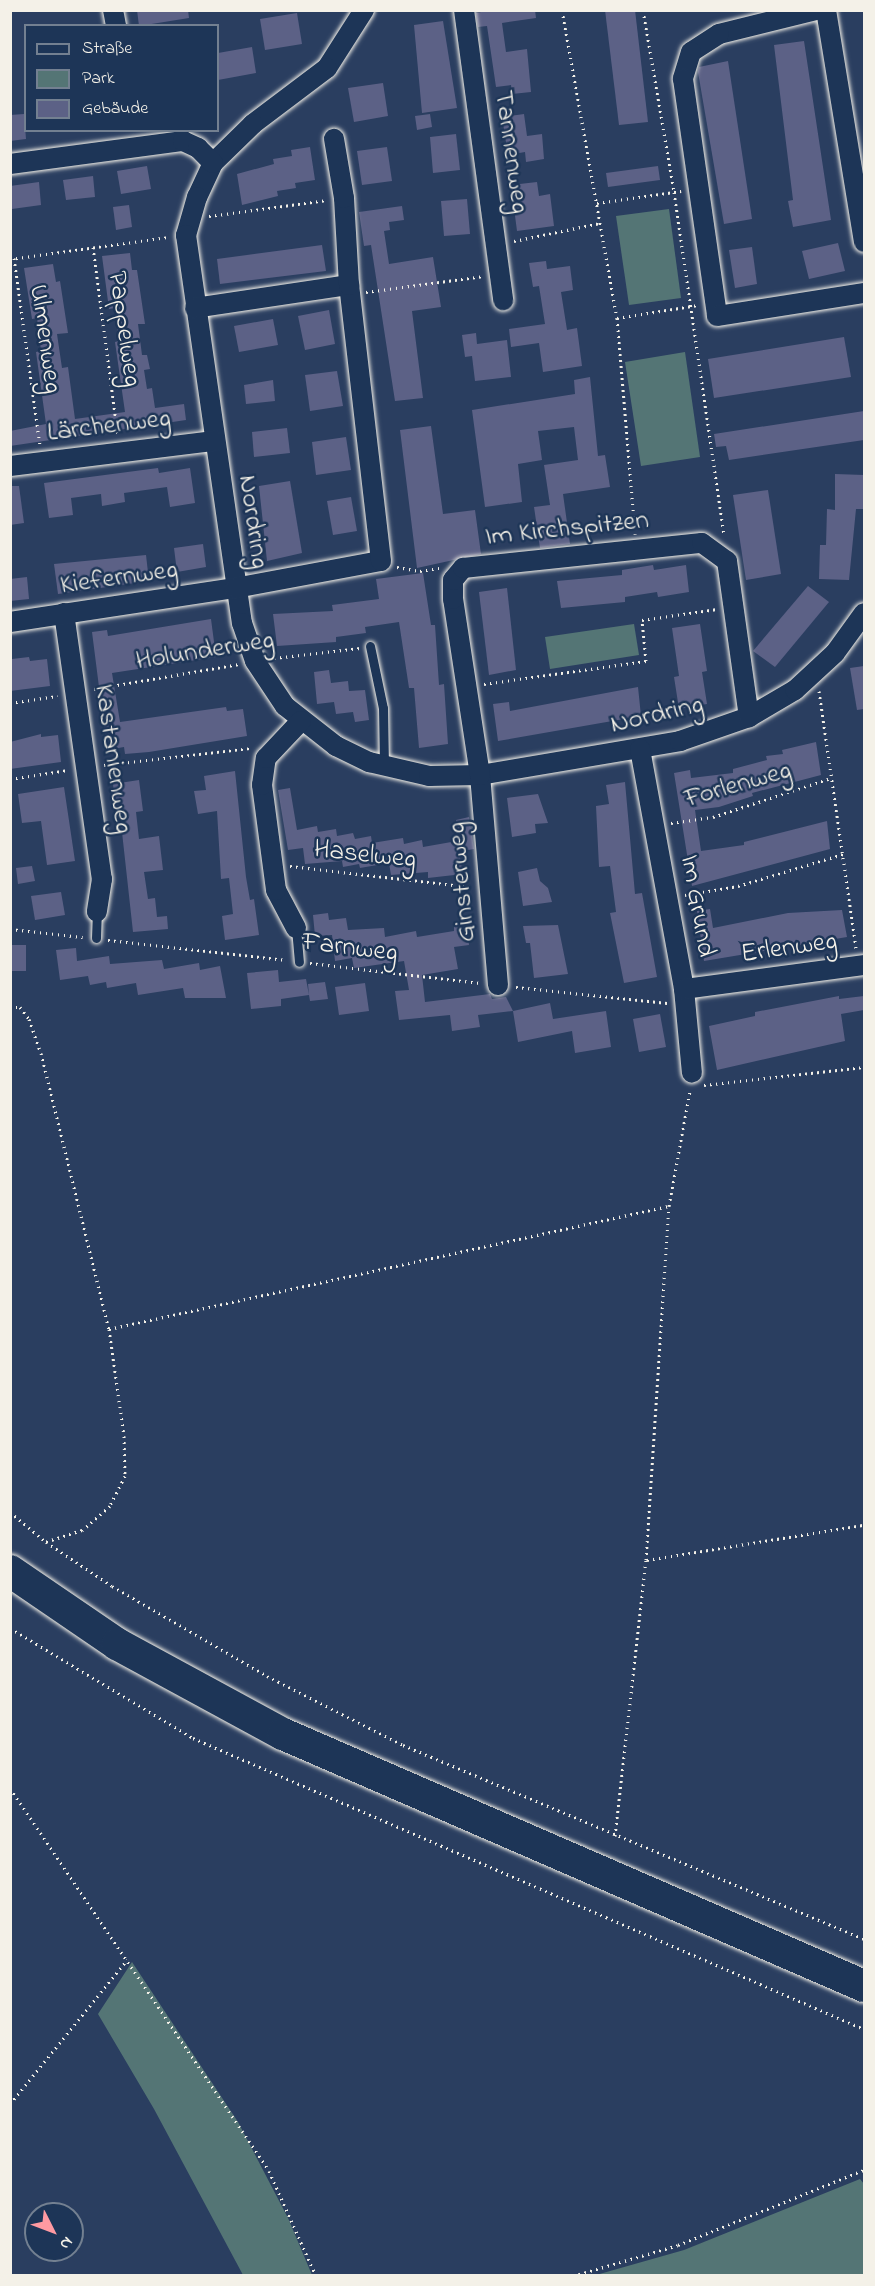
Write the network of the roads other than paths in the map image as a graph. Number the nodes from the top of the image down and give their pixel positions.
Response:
1 (364, 10) edge
2 (464, 10) edge
3 (816, 10) edge
4 (826, 10) edge
5 (133, 138) edge
6 (334, 139) dead end
7 (857, 155) edge
8 (213, 163) junction
9 (10, 164) edge
10 (864, 242) edge
11 (349, 285) junction
12 (864, 293) edge
13 (504, 300) dead end
14 (195, 308) junction
15 (214, 441) junction
16 (10, 466) edge
17 (236, 588) junction
18 (64, 613) junction
19 (864, 613) edge
20 (10, 622) edge
21 (370, 646) road end
22 (749, 717) junction
23 (301, 720) junction
24 (640, 749) junction
25 (384, 766) junction
26 (480, 775) junction
27 (97, 912) joint
28 (296, 928) joint
29 (96, 938) road end
30 (299, 962) road end
31 (861, 965) edge
32 (498, 985) road end
33 (685, 995) junction
34 (692, 1073) road end
35 (10, 1571) edge
36 (864, 1986) edge

1 - 8 street
2 - 13 street, Tannenweg
3 - 12 street
4 - 7 street
5 - 8 street
5 - 9 street
6 - 11 street
7 - 10 street
8 - 14 street, Nordring
11 - 14 street
11 - 17 street, Kiefernweg
14 - 15 street, Nordring
15 - 16 street, Lärchenweg
15 - 17 street, Nordring
17 - 18 street, Kiefernweg
17 - 23 street, Nordring
18 - 20 street, Kiefernweg
18 - 27 street, Kastanienweg
19 - 22 street, Nordring
21 - 25 lane
22 - 24 street, Nordring
22 - 26 street, Im Kirchspitzen
23 - 25 street, Nordring
23 - 28 street
24 - 26 street, Nordring
24 - 33 street, Im Grund
25 - 26 street, Nordring
26 - 32 street, Ginsterweg
27 - 29 lane
28 - 30 lane
31 - 33 street, Erlenweg
33 - 34 street, Im Grund
35 - 36 main road

